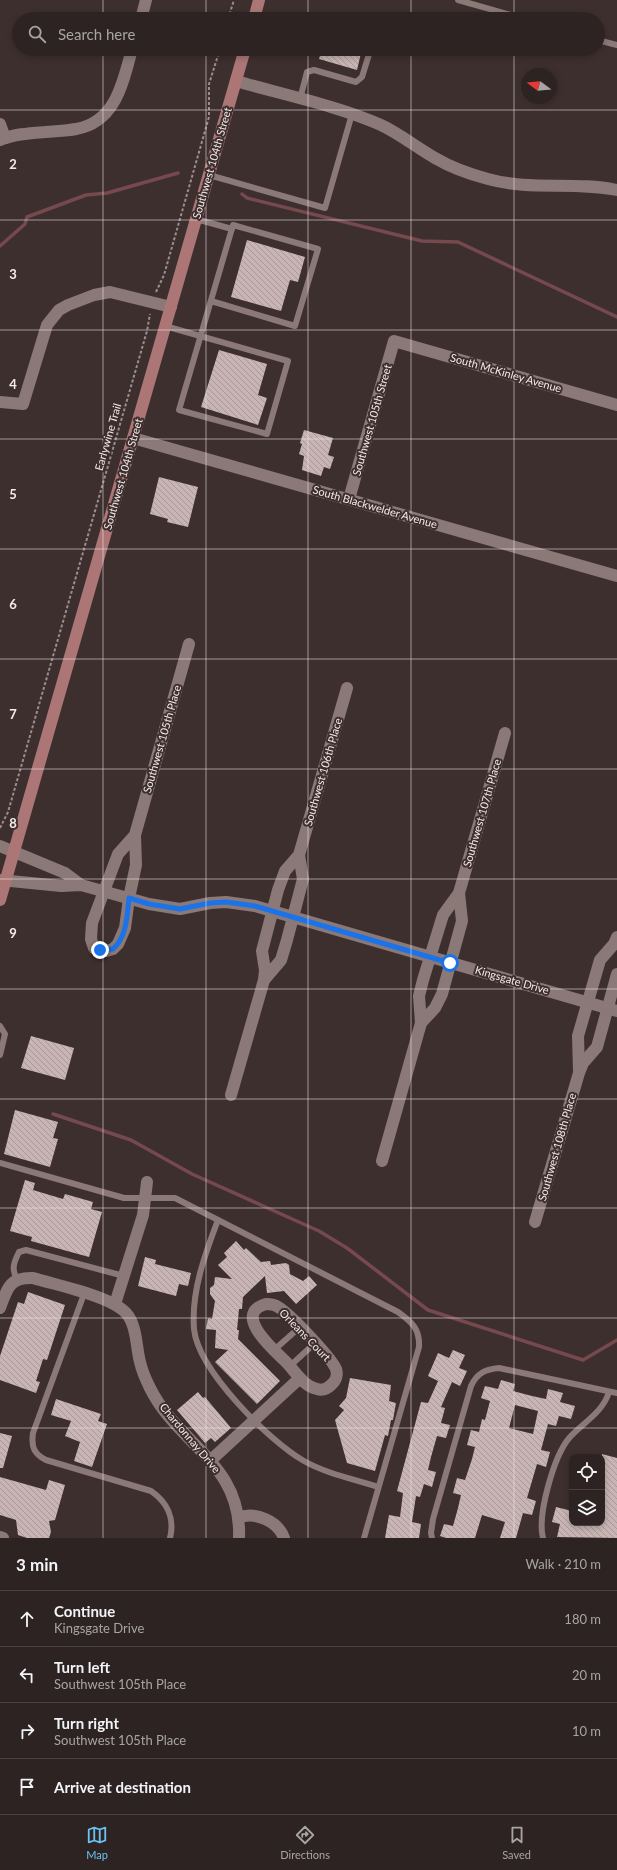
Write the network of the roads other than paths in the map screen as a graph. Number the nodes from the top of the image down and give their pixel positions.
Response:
1 (146, 0) edge
2 (260, 0) edge
3 (458, 0) edge
4 (482, 3) edge
5 (142, 12) edge
6 (256, 12) edge
7 (506, 12) edge
8 (605, 42) edge
9 (617, 45) edge
10 (130, 56) edge
11 (243, 56) edge
12 (368, 56) edge
13 (236, 81) junction
14 (300, 99) junction
15 (352, 114) junction
16 (0, 124) edge
17 (2, 139) edge
18 (209, 175) junction
19 (617, 190) edge
20 (196, 219) junction
21 (232, 229) junction
22 (211, 301) junction
23 (171, 307) junction
24 (165, 326) junction
25 (200, 336) junction
26 (394, 341) joint
27 (0, 402) edge
28 (617, 405) edge
29 (133, 438) junction
30 (349, 499) junction
31 (616, 573) edge
32 (189, 644) dead end
33 (347, 688) dead end
34 (505, 733) dead end
35 (135, 835) junction
36 (0, 846) edge
37 (14, 852) junction
38 (299, 855) junction
39 (3, 880) edge
40 (81, 885) junction
41 (104, 891) junction
42 (459, 894) junction
43 (129, 898) junction
44 (0, 900) edge
45 (273, 912) junction
46 (293, 918) junction
47 (617, 937) edge
48 (430, 958) junction
49 (450, 963) junction
50 (617, 974) edge
51 (264, 980) junction
52 (588, 1002) junction
53 (612, 1009) edge
54 (421, 1022) junction
55 (0, 1026) edge
56 (0, 1054) edge
57 (579, 1073) junction
58 (231, 1095) dead end
59 (382, 1161) dead end
60 (0, 1163) edge
61 (147, 1182) dead end
62 (145, 1199) junction
63 (218, 1220) junction
64 (535, 1222) dead end
65 (124, 1276) junction
66 (17, 1279) junction
67 (84, 1294) junction
68 (115, 1304) junction
69 (0, 1308) edge
70 (300, 1327) junction
71 (315, 1343) junction
72 (274, 1350) junction
73 (290, 1366) junction
74 (300, 1378) junction
75 (609, 1392) junction
76 (617, 1393) edge
77 (255, 1420) junction
78 (211, 1460) junction
79 (378, 1487) junction
80 (238, 1518) junction
81 (0, 1537) edge
82 (3, 1538) edge
83 (170, 1538) edge
84 (239, 1538) edge
85 (284, 1538) edge
86 (364, 1538) edge
87 (432, 1538) edge
88 (543, 1538) edge

1 - 5 street
2 - 6 main road
3 - 4 lane
4 - 7 lane
8 - 9 lane
10 - 17 street
11 - 13 main road, Southwest 104th Street
12 - 14 lane
13 - 14 street
13 - 18 main road, Southwest 104th Street
14 - 15 street
15 - 18 lane
15 - 19 street
16 - 17 street
18 - 20 main road, Southwest 104th Street
20 - 21 lane
20 - 23 main road, Southwest 104th Street
21 - 22 lane
21 - 22 lane
22 - 25 lane
23 - 24 main road, Southwest 104th Street
23 - 27 street
24 - 25 lane
24 - 29 main road, Southwest 104th Street
25 - 25 lane
26 - 28 street, South McKinley Avenue
26 - 30 street, Southwest 105th Street
29 - 30 street, South Blackwelder Avenue
29 - 37 main road, Southwest 104th Street
30 - 31 street, South Blackwelder Avenue
32 - 35 street, Southwest 105th Place
33 - 38 street, Southwest 106th Place
34 - 42 street, Southwest 107th Place
35 - 41 street, Southwest 105th Place
35 - 43 street, Southwest 105th Place
36 - 37 street, Kingsgate Drive
37 - 39 main road, Southwest 104th Street
37 - 40 street, Kingsgate Drive
38 - 45 street, Southwest 106th Place
38 - 46 street, Southwest 106th Place
39 - 40 street, Kingsgate Drive
39 - 44 main road, Southwest 104th Street
40 - 41 street, Kingsgate Drive
41 - 43 street, Kingsgate Drive
41 - 43 street, Southwest 105th Place
42 - 48 street, Southwest 107th Place
42 - 49 street, Southwest 107th Place
43 - 45 street, Kingsgate Drive
45 - 46 street, Kingsgate Drive
45 - 51 street, Southwest 106th Place
46 - 48 street, Kingsgate Drive
46 - 51 street, Southwest 106th Place
47 - 52 street, Southwest 108th Place
48 - 49 street, Kingsgate Drive
48 - 54 street, Southwest 107th Place
49 - 52 street, Kingsgate Drive
49 - 54 street, Southwest 107th Place
50 - 53 street, Southwest 108th Place
51 - 58 street, Southwest 106th Place
52 - 53 street, Kingsgate Drive
52 - 57 street, Southwest 108th Place
53 - 57 street, Southwest 108th Place
54 - 59 street, Southwest 107th Place
55 - 56 lane
57 - 64 street, Southwest 108th Place
60 - 62 lane
61 - 62 street
62 - 63 lane
62 - 65 street
63 - 77 lane
63 - 79 lane
65 - 66 lane
65 - 68 street
66 - 67 street, Chardonnay Drive
66 - 69 street
67 - 68 street, Chardonnay Drive
67 - 83 lane
68 - 78 street, Chardonnay Drive
70 - 71 street, Orleans Court
70 - 72 lane
70 - 72 street, Orleans Court
71 - 73 lane
71 - 74 street, Orleans Court
72 - 73 street, Orleans Court
73 - 74 street, Orleans Court
74 - 77 street
75 - 76 lane
75 - 87 lane
75 - 88 lane
77 - 78 street
77 - 79 lane
78 - 80 street, Chardonnay Drive
79 - 86 lane
80 - 84 street, Chardonnay Drive
80 - 85 street
81 - 82 street

